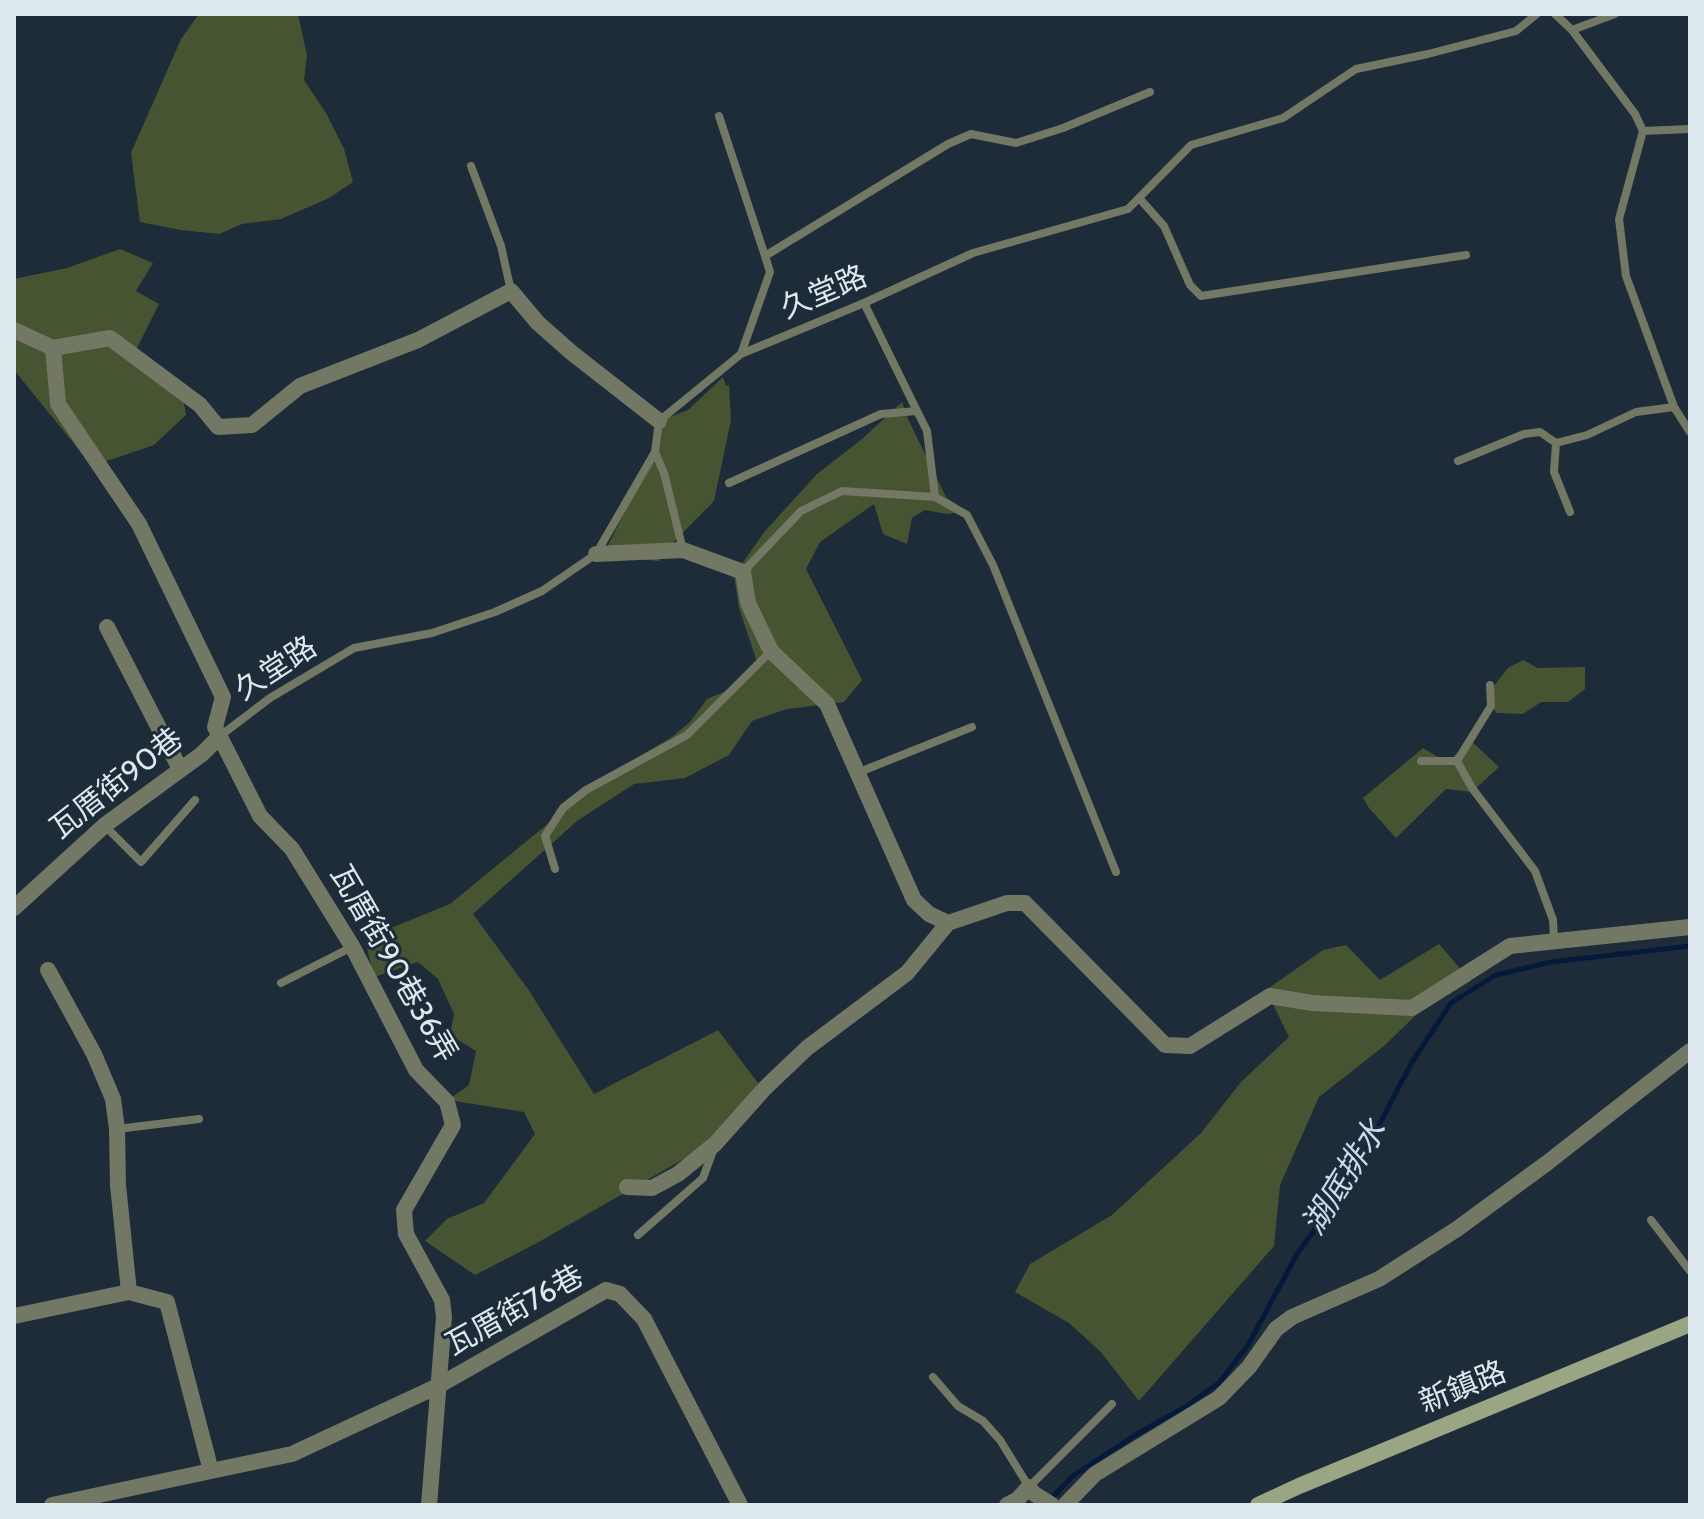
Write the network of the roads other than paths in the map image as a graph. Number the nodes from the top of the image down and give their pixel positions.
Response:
1 (1537, 14) edge
2 (1555, 14) edge
3 (1615, 14) edge
4 (1572, 30) junction
5 (1150, 92) dead end
6 (719, 116) dead end
7 (1690, 129) edge
8 (1643, 131) junction
9 (471, 166) dead end
10 (1139, 198) junction
11 (1466, 255) dead end
12 (765, 256) junction
13 (511, 291) junction
14 (864, 303) junction
15 (14, 330) edge
16 (53, 348) junction
17 (741, 354) junction
18 (1674, 407) junction
19 (917, 411) junction
20 (659, 421) junction
21 (1690, 432) edge
22 (1556, 443) junction
23 (655, 452) junction
24 (1458, 461) dead end
25 (729, 483) dead end
26 (935, 497) junction
27 (1570, 512) dead end
28 (683, 550) junction
29 (596, 554) junction
30 (743, 572) junction
31 (107, 627) dead end
32 (771, 651) junction
33 (1490, 685) dead end
34 (972, 727) dead end
35 (220, 736) junction
36 (1421, 761) dead end
37 (1457, 761) junction
38 (180, 769) junction
39 (856, 773) junction
40 (195, 800) dead end
41 (105, 825) junction
42 (555, 869) dead end
43 (1116, 872) dead end
44 (14, 908) edge
45 (948, 923) junction
46 (1690, 927) edge
47 (1554, 940) junction
48 (352, 946) junction
49 (48, 970) dead end
50 (281, 983) dead end
51 (1690, 1051) edge
52 (199, 1119) dead end
53 (117, 1129) junction
54 (715, 1144) junction
55 (627, 1187) dead end
56 (1651, 1220) dead end
57 (638, 1235) dead end
58 (1690, 1271) edge
59 (129, 1292) junction
60 (14, 1316) edge
61 (1690, 1324) edge
62 (933, 1377) dead end
63 (438, 1386) junction
64 (1112, 1404) dead end
65 (211, 1471) junction
66 (1030, 1495) edge
67 (52, 1505) edge
68 (429, 1505) edge
69 (740, 1505) edge
70 (1007, 1505) edge
71 (1052, 1505) edge
72 (1065, 1505) edge
73 (1258, 1505) edge

1 - 10 lane, 久堂路
2 - 4 lane
3 - 4 lane
4 - 8 lane
5 - 12 lane
6 - 12 lane
7 - 8 lane
8 - 18 lane
9 - 13 lane
10 - 11 lane
10 - 14 lane, 久堂路
12 - 17 lane
13 - 16 street
13 - 20 street
14 - 17 lane, 久堂路
14 - 19 lane
15 - 16 street
16 - 35 street
17 - 20 lane, 久堂路
18 - 21 lane
18 - 22 lane
19 - 25 lane
19 - 26 lane
20 - 23 lane, 久堂路
22 - 24 lane
22 - 27 lane
23 - 28 lane
23 - 29 lane, 久堂路
26 - 30 lane
26 - 43 lane
28 - 29 street
28 - 30 street
29 - 35 lane, 久堂路
30 - 32 street
31 - 38 street
32 - 39 street
32 - 42 lane
33 - 37 lane
34 - 39 lane
35 - 38 street, 瓦厝街90巷
35 - 48 street, 瓦厝街90巷36弄
36 - 37 lane
37 - 47 lane
38 - 41 street, 瓦厝街90巷
39 - 45 street
40 - 41 lane
41 - 44 street, 瓦厝街90巷
45 - 47 street
45 - 54 street
46 - 47 street
48 - 50 lane
48 - 63 street, 瓦厝街90巷36弄
49 - 53 street
51 - 72 street
52 - 53 lane
53 - 59 street
54 - 55 street
54 - 57 lane
56 - 58 lane
59 - 60 street
59 - 65 street
61 - 73 street, 新鎮路
62 - 66 lane
63 - 65 street, 瓦厝街76巷
63 - 68 street, 瓦厝街90巷36弄
63 - 69 street, 瓦厝街76巷
64 - 66 lane
65 - 67 street, 瓦厝街76巷
66 - 70 street
66 - 71 street

